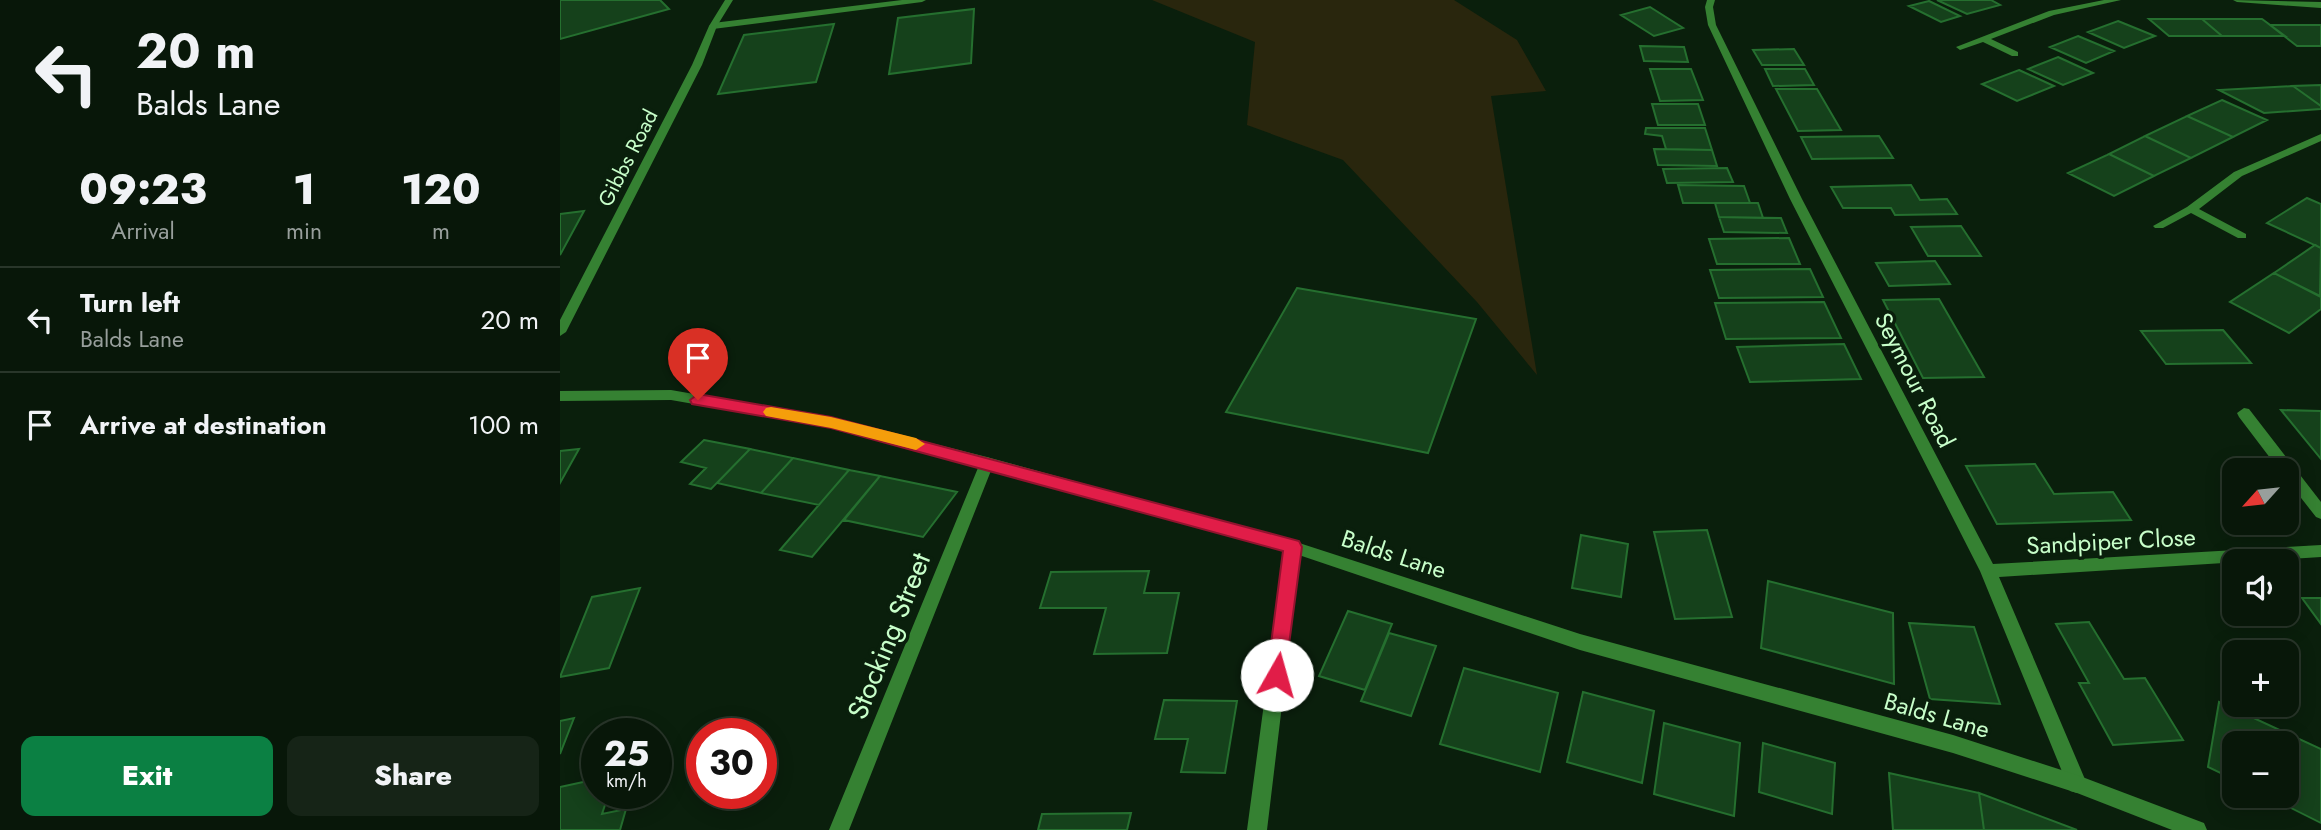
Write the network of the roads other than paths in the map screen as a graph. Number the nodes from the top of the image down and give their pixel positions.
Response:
1 (729, 0) edge
2 (922, 0) edge
3 (1711, 0) edge
4 (2117, 0) edge
5 (2236, 0) edge
6 (2321, 5) edge
7 (713, 26) junction
8 (1984, 39) junction
9 (1960, 47) dead end
10 (2015, 54) dead end
11 (2321, 136) edge
12 (2190, 209) junction
13 (2159, 226) dead end
14 (2242, 236) dead end
15 (560, 332) edge
16 (560, 396) edge
17 (2244, 413) dead end
18 (987, 463) junction
19 (2321, 513) edge
20 (1293, 547) junction
21 (2321, 551) edge
22 (1988, 571) junction
23 (2077, 784) junction
24 (839, 830) edge
25 (1257, 830) edge
26 (2197, 830) edge

1 - 7 street, Gibbs Road
2 - 7 street
3 - 22 street, Seymour Road
4 - 8 street
5 - 6 street
7 - 15 street, Gibbs Road
8 - 9 street
8 - 10 street
11 - 12 street
12 - 13 street
12 - 14 street
16 - 18 street, Balds Lane
17 - 19 street
18 - 20 street, Balds Lane
18 - 24 street, Stocking Street
20 - 23 street, Balds Lane
20 - 25 street
21 - 22 street, Sandpiper Close
22 - 23 street, Seymour Road
23 - 26 street, Balds Lane

